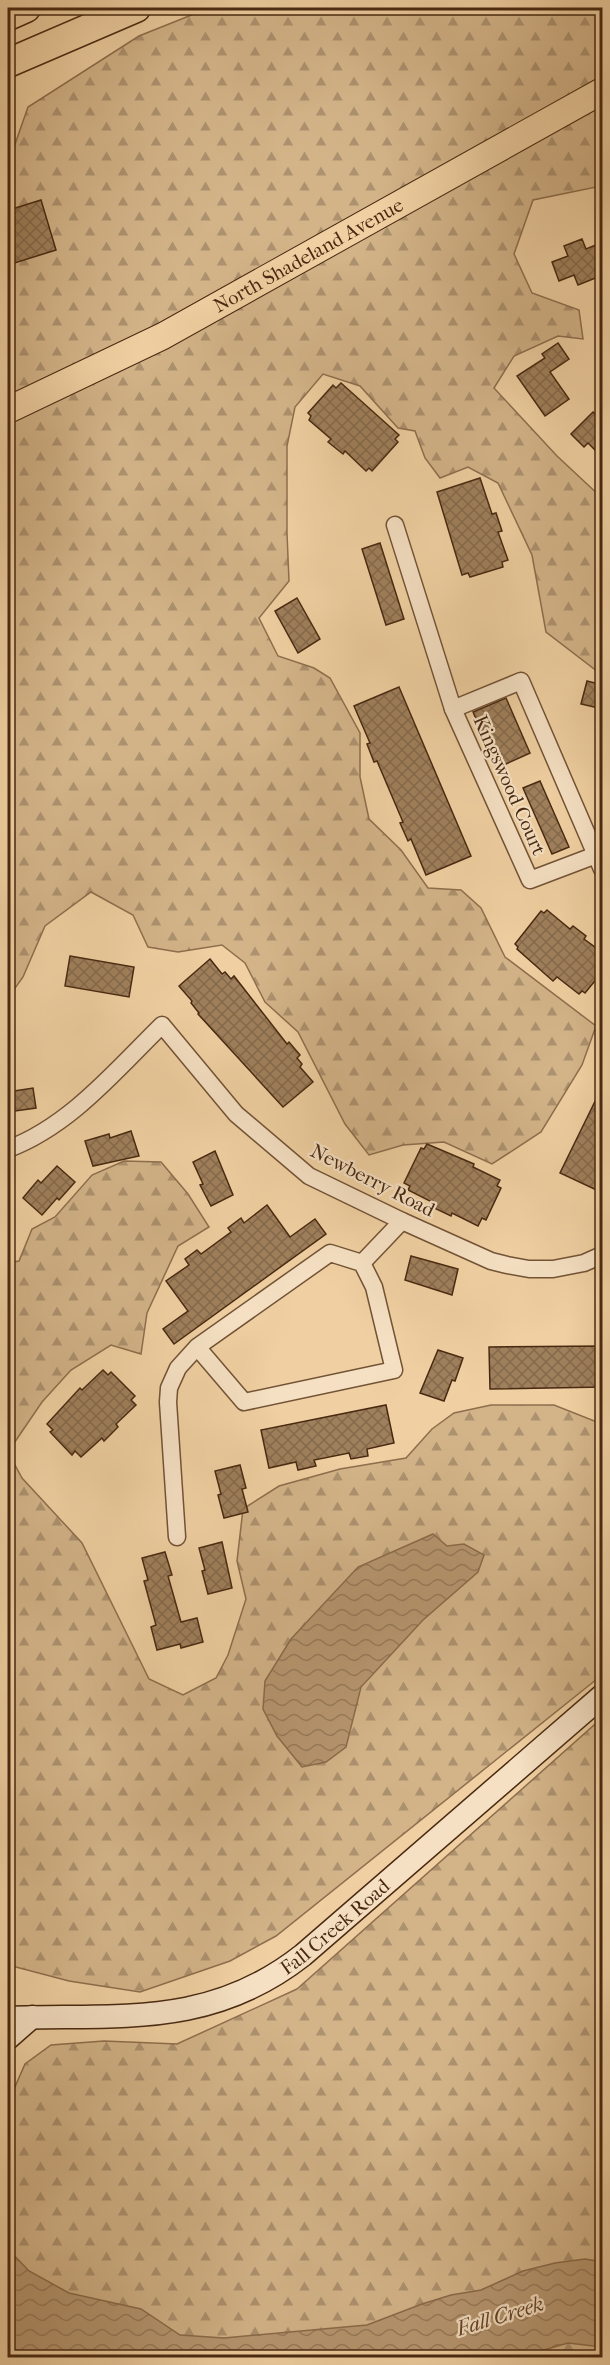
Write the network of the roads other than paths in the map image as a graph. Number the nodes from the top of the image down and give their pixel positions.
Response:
1 (26, 8) edge
2 (136, 8) edge
3 (8, 16) edge
4 (8, 63) edge
5 (603, 91) edge
6 (8, 410) edge
7 (395, 525) dead end
8 (453, 709) junction
9 (599, 862) edge
10 (8, 1149) edge
11 (402, 1221) junction
12 (601, 1256) edge
13 (362, 1263) junction
14 (197, 1347) junction
15 (177, 1537) dead end
16 (603, 1696) edge
17 (8, 2001) edge
18 (32, 2017) junction
19 (8, 2018) edge
20 (8, 2038) edge

1 - 3 highway
2 - 4 highway
5 - 6 main road, North Shadeland Avenue
7 - 8 street, Kingswood Court
8 - 9 street, Kingswood Court
8 - 9 street, Kingswood Court
10 - 11 street, Newberry Road
11 - 12 street, Newberry Road
11 - 13 street
13 - 14 street
13 - 14 street
14 - 15 street
16 - 18 main road, Fall Creek Road
17 - 18 main road
18 - 19 main road, Fall Creek Road
18 - 20 main road

